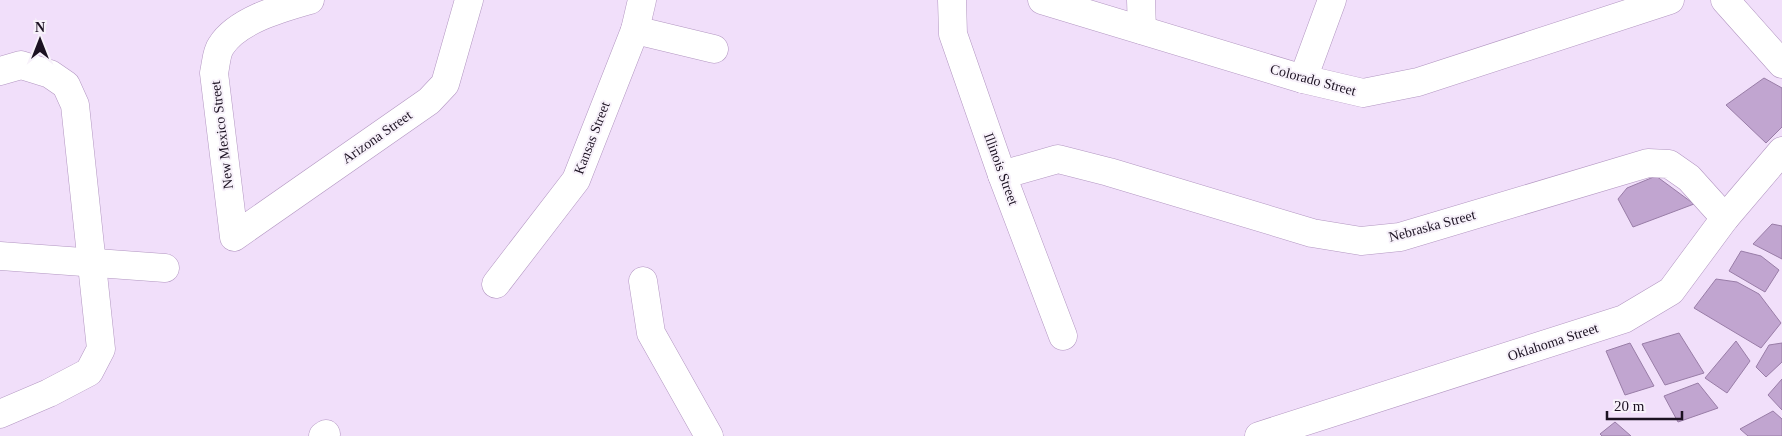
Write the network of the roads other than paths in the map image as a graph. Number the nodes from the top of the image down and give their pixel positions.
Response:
1 (310, 0) edge
2 (642, 0) edge
3 (952, 0) edge
4 (1042, 0) edge
5 (1141, 0) edge
6 (1332, 0) edge
7 (1670, 0) edge
8 (1725, 0) edge
9 (460, 3) edge
10 (634, 30) junction
11 (1142, 30) junction
12 (714, 49) dead end
13 (1782, 64) edge
14 (0, 71) edge
15 (1303, 79) junction
16 (1782, 151) edge
17 (1002, 175) junction
18 (1726, 218) junction
19 (234, 237) joint
20 (0, 256) edge
21 (91, 263) junction
22 (164, 268) dead end
23 (643, 281) dead end
24 (496, 284) dead end
25 (1063, 336) dead end
26 (0, 414) edge
27 (708, 436) edge
28 (1259, 436) edge

1 - 19 street, New Mexico Street
2 - 10 street, Kansas Street
3 - 17 street, Illinois Street
4 - 11 street, Colorado Street
5 - 11 street
6 - 15 street
7 - 15 street, Colorado Street
8 - 13 street
9 - 19 street, Arizona Street
10 - 12 street
10 - 24 street, Kansas Street
11 - 15 street, Colorado Street
14 - 21 street
16 - 18 street, Oklahoma Street
17 - 18 street, Nebraska Street
17 - 25 street, Illinois Street
18 - 28 street, Oklahoma Street
20 - 21 street
21 - 22 street
21 - 26 street
23 - 27 street

